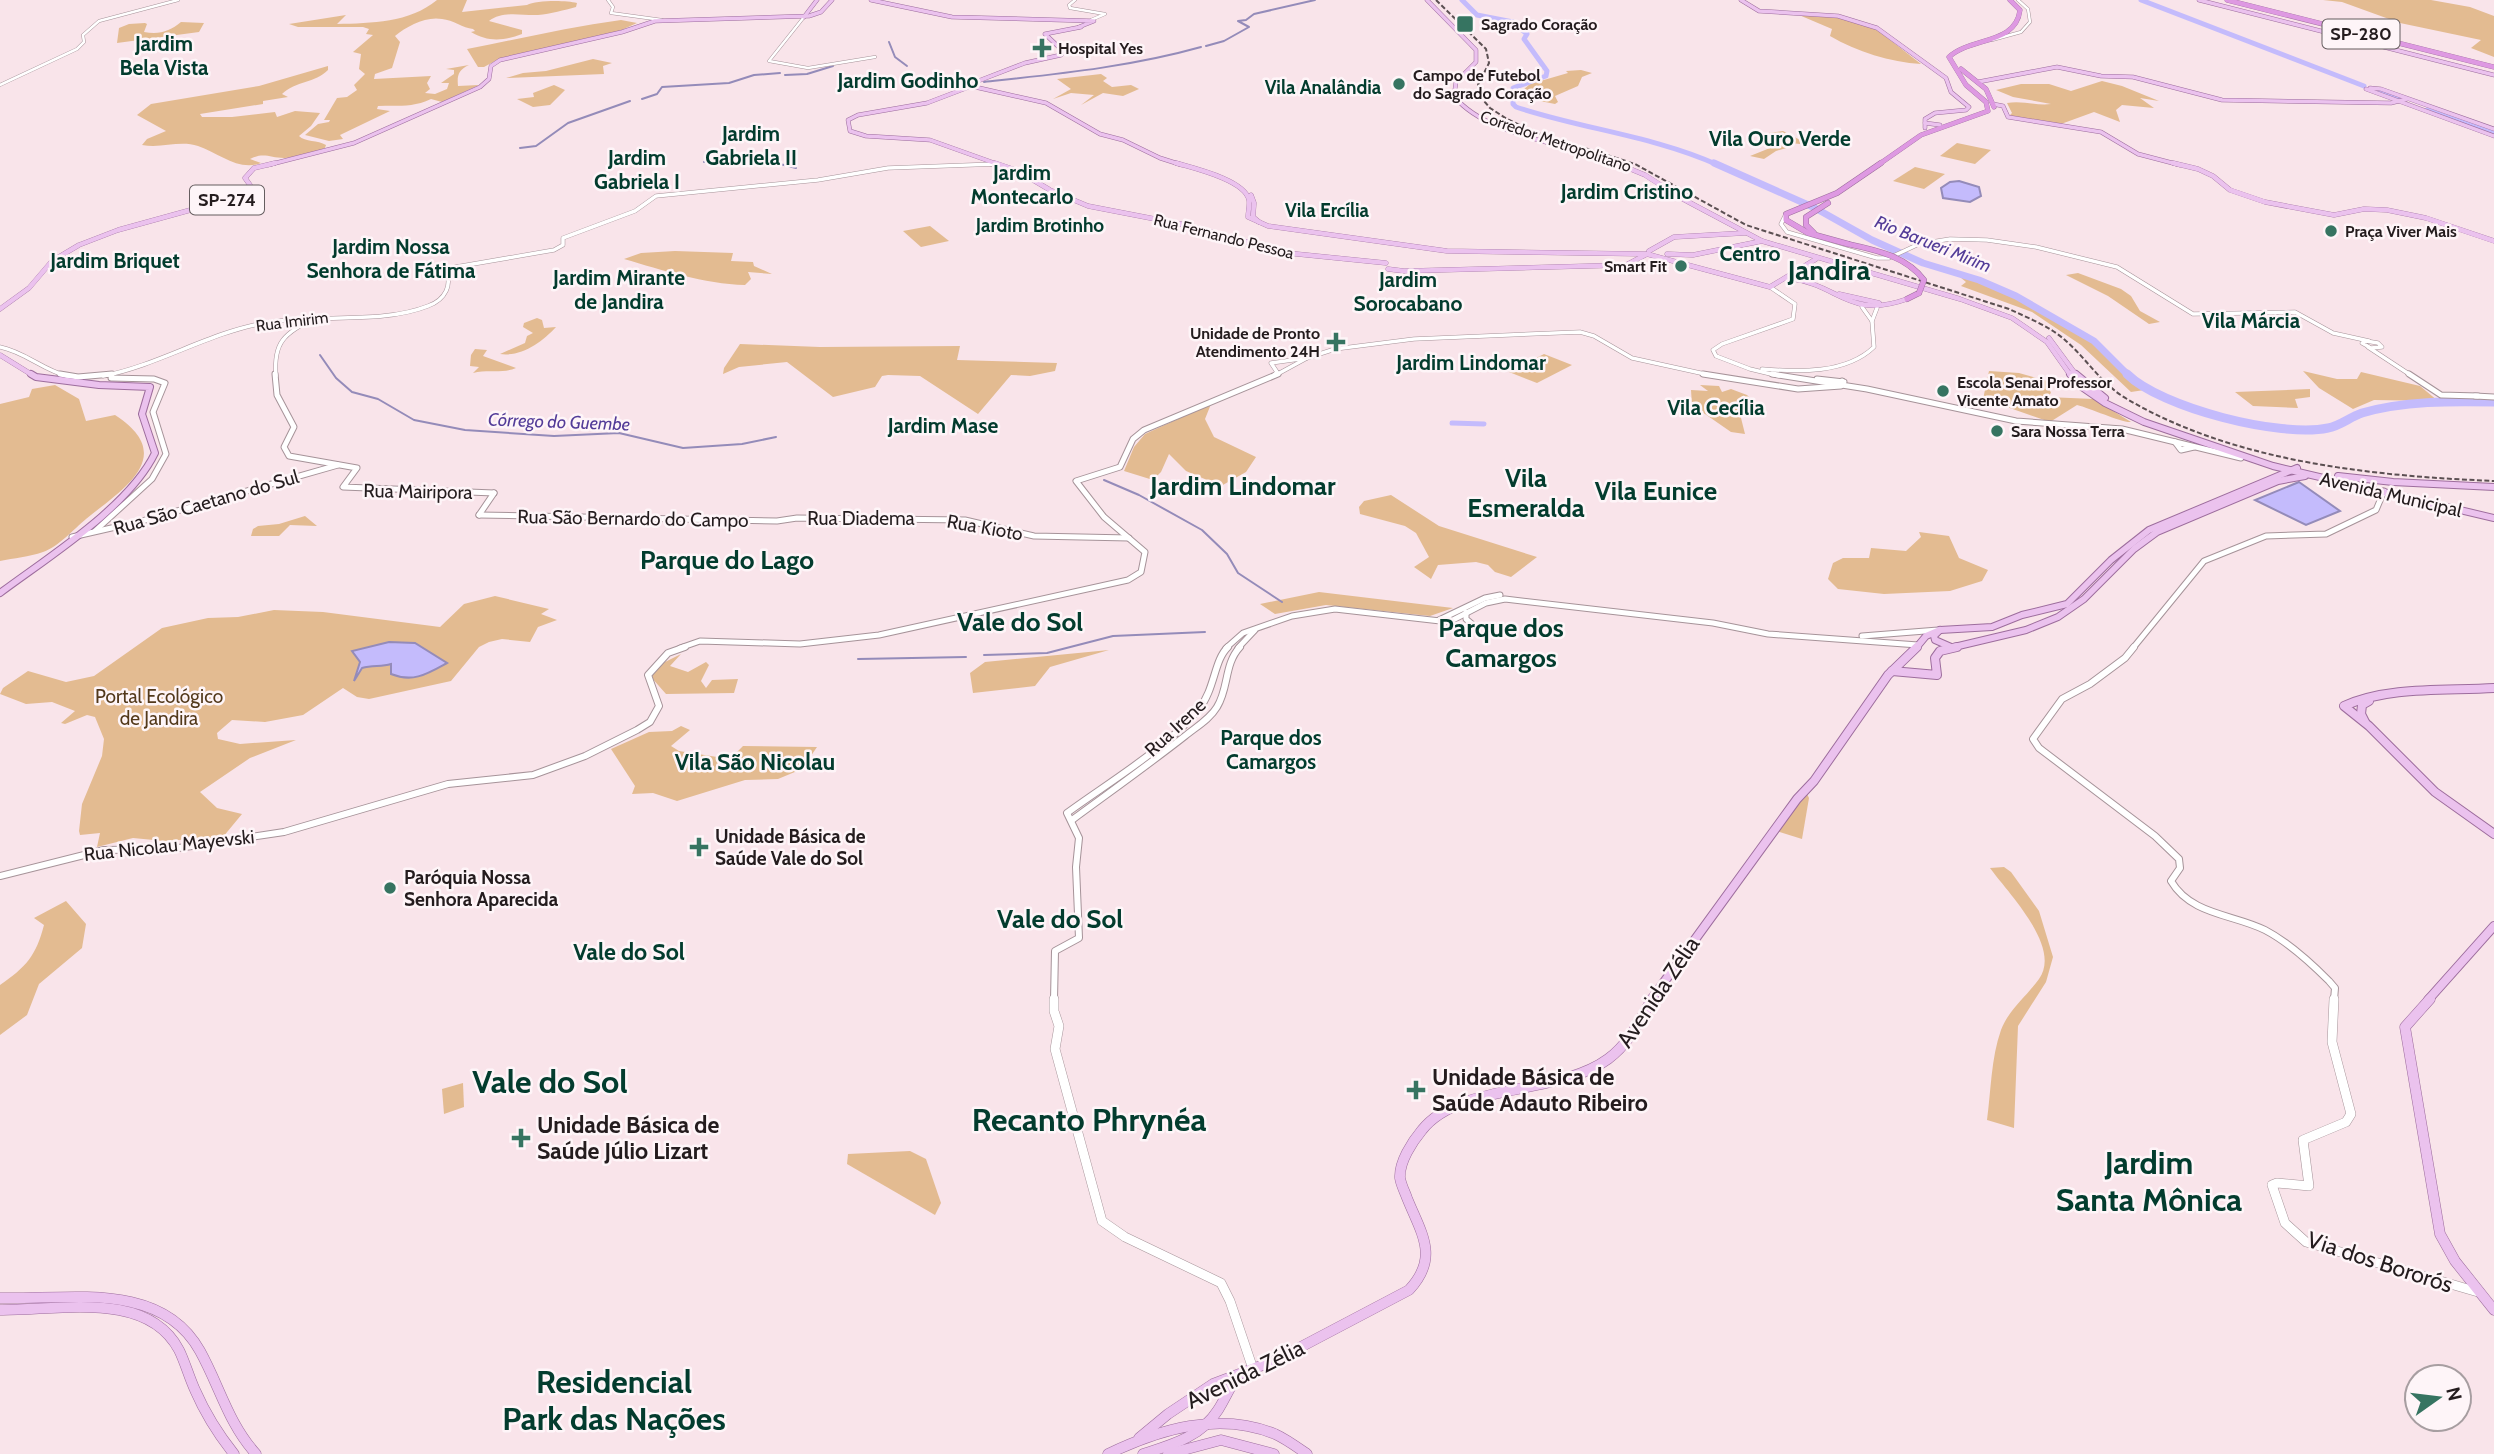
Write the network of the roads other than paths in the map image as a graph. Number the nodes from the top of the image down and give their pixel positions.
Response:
1 (178, 0) edge
2 (608, 0) edge
3 (817, 0) edge
4 (832, 0) edge
5 (871, 0) edge
6 (1075, 0) edge
7 (1430, 0) edge
8 (1741, 0) edge
9 (2012, 0) edge
10 (2199, 0) edge
11 (2227, 0) edge
12 (2236, 0) edge
13 (804, 17) junction
14 (662, 20) junction
15 (1094, 21) junction
16 (2347, 27) junction
17 (2388, 34) dead end
18 (1981, 42) junction
19 (2455, 51) dead end
20 (875, 57) dead end
21 (2477, 60) junction
22 (2494, 66) edge
23 (1967, 75) junction
24 (2494, 75) edge
25 (1989, 79) junction
26 (1966, 82) junction
27 (1979, 83) junction
28 (977, 84) junction
29 (0, 85) edge
30 (1974, 92) junction
31 (1456, 93) junction
32 (1990, 95) junction
33 (2407, 99) junction
34 (2400, 102) junction
35 (1993, 104) junction
36 (1948, 124) junction
37 (1925, 125) junction
38 (2494, 133) edge
39 (1907, 144) junction
40 (1612, 161) junction
41 (996, 164) junction
42 (1632, 167) junction
43 (1819, 205) junction
44 (1788, 213) junction
45 (1806, 217) junction
46 (1781, 224) junction
47 (1794, 229) junction
48 (1787, 232) junction
49 (1745, 233) junction
50 (1808, 233) junction
51 (1762, 241) junction
52 (1769, 241) junction
53 (2494, 241) edge
54 (1845, 244) junction
55 (1648, 253) junction
56 (1693, 255) junction
57 (1670, 256) junction
58 (1813, 258) junction
59 (1678, 261) junction
60 (1795, 272) junction
61 (1786, 278) junction
62 (1770, 287) junction
63 (1907, 299) joint
64 (1867, 302) junction
65 (1877, 306) junction
66 (1862, 307) junction
67 (0, 309) edge
68 (315, 317) junction
69 (1872, 321) junction
70 (2345, 336) junction
71 (2369, 341) junction
72 (2362, 344) junction
73 (0, 347) edge
74 (2368, 347) junction
75 (2381, 348) junction
76 (0, 355) edge
77 (1307, 358) junction
78 (2387, 358) junction
79 (1293, 359) junction
80 (1299, 364) junction
81 (1273, 367) junction
82 (1290, 369) junction
83 (1792, 371) junction
84 (1781, 373) junction
85 (106, 376) junction
86 (1272, 377) junction
87 (1789, 378) junction
88 (1842, 381) junction
89 (2076, 383) junction
90 (1826, 384) junction
91 (1838, 387) junction
92 (1867, 389) junction
93 (2494, 397) edge
94 (1907, 398) junction
95 (2113, 403) junction
96 (2146, 421) junction
97 (2186, 440) junction
98 (2209, 441) junction
99 (2173, 442) junction
100 (2197, 447) junction
101 (2250, 459) junction
102 (340, 465) junction
103 (2273, 466) junction
104 (2297, 468) junction
105 (2288, 470) junction
106 (2281, 473) junction
107 (2318, 475) junction
108 (2494, 487) edge
109 (2384, 491) junction
110 (479, 515) joint
111 (2494, 518) edge
112 (787, 519) joint
113 (935, 519) joint
114 (93, 533) junction
115 (72, 537) junction
116 (1129, 538) junction
117 (0, 593) edge
118 (1466, 612) junction
119 (1437, 621) junction
120 (1472, 624) dead end
121 (1259, 627) junction
122 (1976, 629) junction
123 (1934, 634) junction
124 (1990, 641) junction
125 (1918, 645) junction
126 (1959, 648) junction
127 (1222, 653) junction
128 (1232, 655) junction
129 (1906, 660) junction
130 (1218, 664) junction
131 (1228, 667) junction
132 (1892, 671) junction
133 (1917, 673) junction
134 (2494, 688) edge
135 (2373, 699) junction
136 (2346, 708) junction
137 (2361, 712) junction
138 (2369, 726) junction
139 (1159, 746) junction
140 (1168, 750) junction
141 (1146, 755) junction
142 (1156, 760) junction
143 (1072, 820) junction
144 (2494, 834) edge
145 (0, 876) edge
146 (2494, 926) edge
147 (2480, 1293) junction
148 (0, 1298) edge
149 (0, 1310) edge
150 (2494, 1310) edge
151 (1253, 1369) junction
152 (1237, 1376) junction
153 (1208, 1424) junction
154 (1139, 1438) junction
155 (234, 1454) edge
156 (256, 1454) edge
157 (1108, 1454) edge
158 (1143, 1454) edge
159 (1168, 1454) edge
160 (1274, 1454) edge
161 (1307, 1454) edge

1 - 29 street
2 - 14 street
3 - 13 main road
4 - 13 main road
5 - 15 main road
6 - 15 street
7 - 31 main road
8 - 37 main road
9 - 18 street
9 - 18 highway
10 - 24 main road
11 - 22 highway, SP-280
12 - 16 highway, SP-280
13 - 14 main road, SP-274
13 - 20 street
14 - 67 main road, SP-274
15 - 28 main road
16 - 17 highway
16 - 21 highway, SP-280
18 - 23 highway
18 - 26 highway
19 - 21 highway
21 - 22 highway, SP-280
23 - 25 main road
23 - 27 highway
25 - 27 main road
25 - 34 main road
26 - 27 highway
26 - 30 highway
27 - 32 highway
28 - 41 main road, Rua Fernando Pessoa
28 - 55 main road
30 - 32 highway
30 - 36 highway
31 - 40 main road
31 - 42 main road, Corredor Metropolitano
32 - 35 highway
33 - 34 main road
33 - 34 main road
33 - 38 main road
34 - 38 main road
35 - 43 highway
35 - 53 main road
36 - 37 highway
36 - 39 highway
37 - 39 highway
39 - 43 highway
40 - 42 main road
40 - 49 main road
41 - 55 main road, Rua Fernando Pessoa
41 - 68 street, Rua Imirim
42 - 52 main road, Corredor Metropolitano
43 - 44 highway
43 - 45 highway
44 - 45 highway
44 - 46 street
44 - 50 highway
45 - 54 highway
46 - 47 highway
46 - 48 street
47 - 48 highway
47 - 50 highway
48 - 70 street
49 - 51 main road
49 - 55 main road, Rua Fernando Pessoa
50 - 54 highway
51 - 52 main road
51 - 56 main road
51 - 58 main road
52 - 58 main road
54 - 63 highway, bridge
55 - 57 main road
56 - 57 main road
56 - 59 main road
57 - 59 main road
58 - 60 main road
58 - 89 main road
58 - 95 main road
59 - 62 main road
60 - 61 main road
60 - 64 main road
61 - 62 main road
61 - 66 main road
62 - 84 street
63 - 65 main road
64 - 65 main road
64 - 66 main road
65 - 66 main road
65 - 69 street
66 - 69 street
68 - 85 street, Rua Imirim
68 - 102 street
69 - 83 street
70 - 71 street
70 - 72 street
71 - 72 street
71 - 75 street
72 - 74 street
73 - 85 street, Rua Imirim
74 - 75 street
74 - 78 street
75 - 78 street
76 - 115 main road
77 - 79 street
77 - 80 street
77 - 90 street
78 - 93 street
79 - 80 street
79 - 81 street
80 - 82 street
81 - 82 street
81 - 86 street
82 - 86 street
83 - 84 street
83 - 87 street
84 - 87 street
85 - 114 street
86 - 116 street
87 - 90 street
88 - 90 street
88 - 91 street
88 - 92 street
89 - 95 main road
89 - 96 main road
90 - 91 street
91 - 92 street
92 - 94 street
94 - 97 street
94 - 99 street
95 - 96 main road
96 - 97 main road
96 - 98 main road
97 - 98 main road
97 - 99 street
97 - 100 main road
97 - 101 main road, Avenida Municipal
98 - 104 main road
99 - 100 street
100 - 101 street
101 - 103 main road, Avenida Municipal
102 - 110 street, Rua Mairipora
102 - 114 street, Rua São Caetano do Sul
103 - 105 main road, Avenida Municipal
103 - 106 main road
104 - 105 main road
104 - 107 main road
105 - 106 main road
105 - 107 main road, Avenida Municipal
106 - 122 main road
107 - 108 main road
107 - 109 main road, Avenida Municipal
107 - 124 main road
109 - 111 main road, Avenida Municipal
109 - 147 street, Via dos Bororós
110 - 112 street, Rua São Bernardo do Campo
112 - 113 street, Rua Diadema
113 - 116 street, Rua Kioto
114 - 115 street, Rua São Caetano do Sul
115 - 117 main road
116 - 145 street, Rua Nicolau Mayevski
118 - 119 street, Rua Irene
118 - 120 street
118 - 125 street
119 - 121 street, Rua Irene
119 - 123 street
121 - 127 street, Rua Irene
121 - 128 street, Rua Irene
122 - 123 main road
122 - 124 main road
123 - 125 main road, Avenida Zélia
123 - 126 main road
124 - 126 main road
125 - 129 main road, Avenida Zélia
126 - 133 main road
127 - 128 street
127 - 130 street, Rua Irene
128 - 131 street, Rua Irene
129 - 132 main road, Avenida Zélia
129 - 133 main road
130 - 131 street
130 - 139 street, Rua Irene
131 - 140 street, Rua Irene
132 - 133 main road
132 - 151 main road, Avenida Zélia
134 - 135 main road
135 - 136 main road
135 - 137 main road
136 - 137 main road
136 - 138 main road
137 - 138 main road
138 - 144 main road
139 - 140 street
139 - 141 street, Rua Irene
140 - 142 street, Rua Irene
141 - 142 street
141 - 143 street, Rua Irene
142 - 143 street, Rua Irene
143 - 151 street
146 - 147 main road
147 - 150 main road
148 - 156 main road
149 - 155 main road
151 - 152 main road, Avenida Zélia
152 - 153 main road
152 - 154 main road, Avenida Zélia
153 - 154 main road
153 - 158 main road
153 - 161 main road
154 - 157 main road
159 - 160 main road

